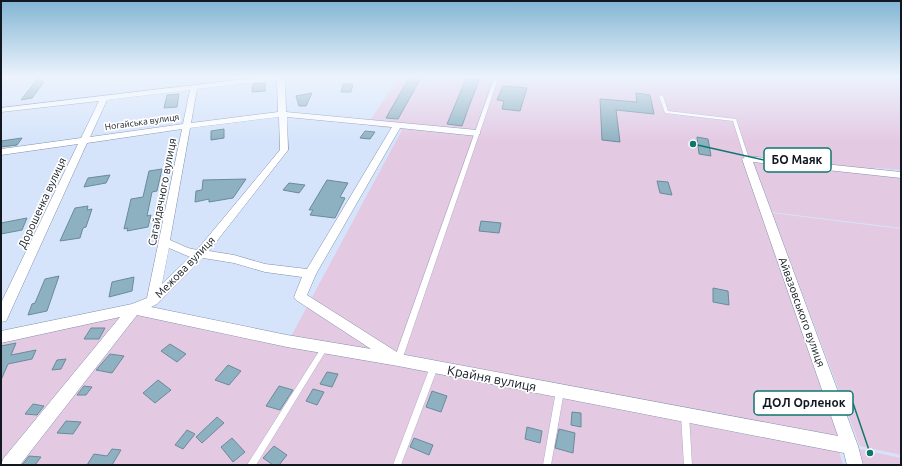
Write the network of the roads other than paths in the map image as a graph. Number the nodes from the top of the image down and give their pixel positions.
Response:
1 (104, 98) joint
2 (192, 98) edge
3 (284, 98) edge
4 (489, 98) edge
5 (662, 98) edge
6 (3, 112) edge
7 (282, 114) junction
8 (398, 125) junction
9 (187, 126) junction
10 (477, 132) junction
11 (85, 140) junction
12 (1, 152) edge
13 (747, 159) junction
14 (901, 175) edge
15 (165, 242) junction
16 (200, 254) junction
17 (310, 274) junction
18 (153, 301) junction
19 (134, 309) junction
20 (1, 318) edge
21 (1, 337) edge
22 (325, 347) junction
23 (398, 360) junction
24 (434, 367) junction
25 (560, 391) junction
26 (685, 415) junction
27 (850, 446) junction
28 (9, 465) edge
29 (251, 465) edge
30 (397, 465) edge
31 (547, 465) edge
32 (688, 465) edge
33 (855, 465) edge

1 - 6 street
1 - 11 street, Дорошенка вулиця
2 - 9 street, Сагайдачного вулиця
3 - 7 street, Межова вулиця
4 - 10 lane
5 - 13 lane
7 - 8 street, Ногайська вулиця
7 - 9 street, Ногайська вулиця
7 - 16 street, Межова вулиця
8 - 10 street, Ногайська вулиця
8 - 17 street
9 - 11 street, Ногайська вулиця
9 - 15 street, Сагайдачного вулиця
10 - 23 lane
11 - 12 street, Ногайська вулиця
11 - 20 street, Дорошенка вулиця
13 - 14 street
13 - 27 street, Айвазовського вулиця
15 - 16 street
15 - 18 street, Сагайдачного вулиця
16 - 17 street
16 - 18 street, Межова вулиця
17 - 23 street
18 - 19 street, Межова вулиця
19 - 21 street, Межова вулиця
19 - 22 street, Крайня вулиця
19 - 28 street
22 - 23 street, Крайня вулиця
22 - 29 lane
23 - 24 street, Крайня вулиця
24 - 25 street, Крайня вулиця
24 - 30 lane
25 - 26 street, Крайня вулиця
25 - 31 lane
26 - 27 street, Крайня вулиця
26 - 32 lane
27 - 33 street, Айвазовського вулиця

